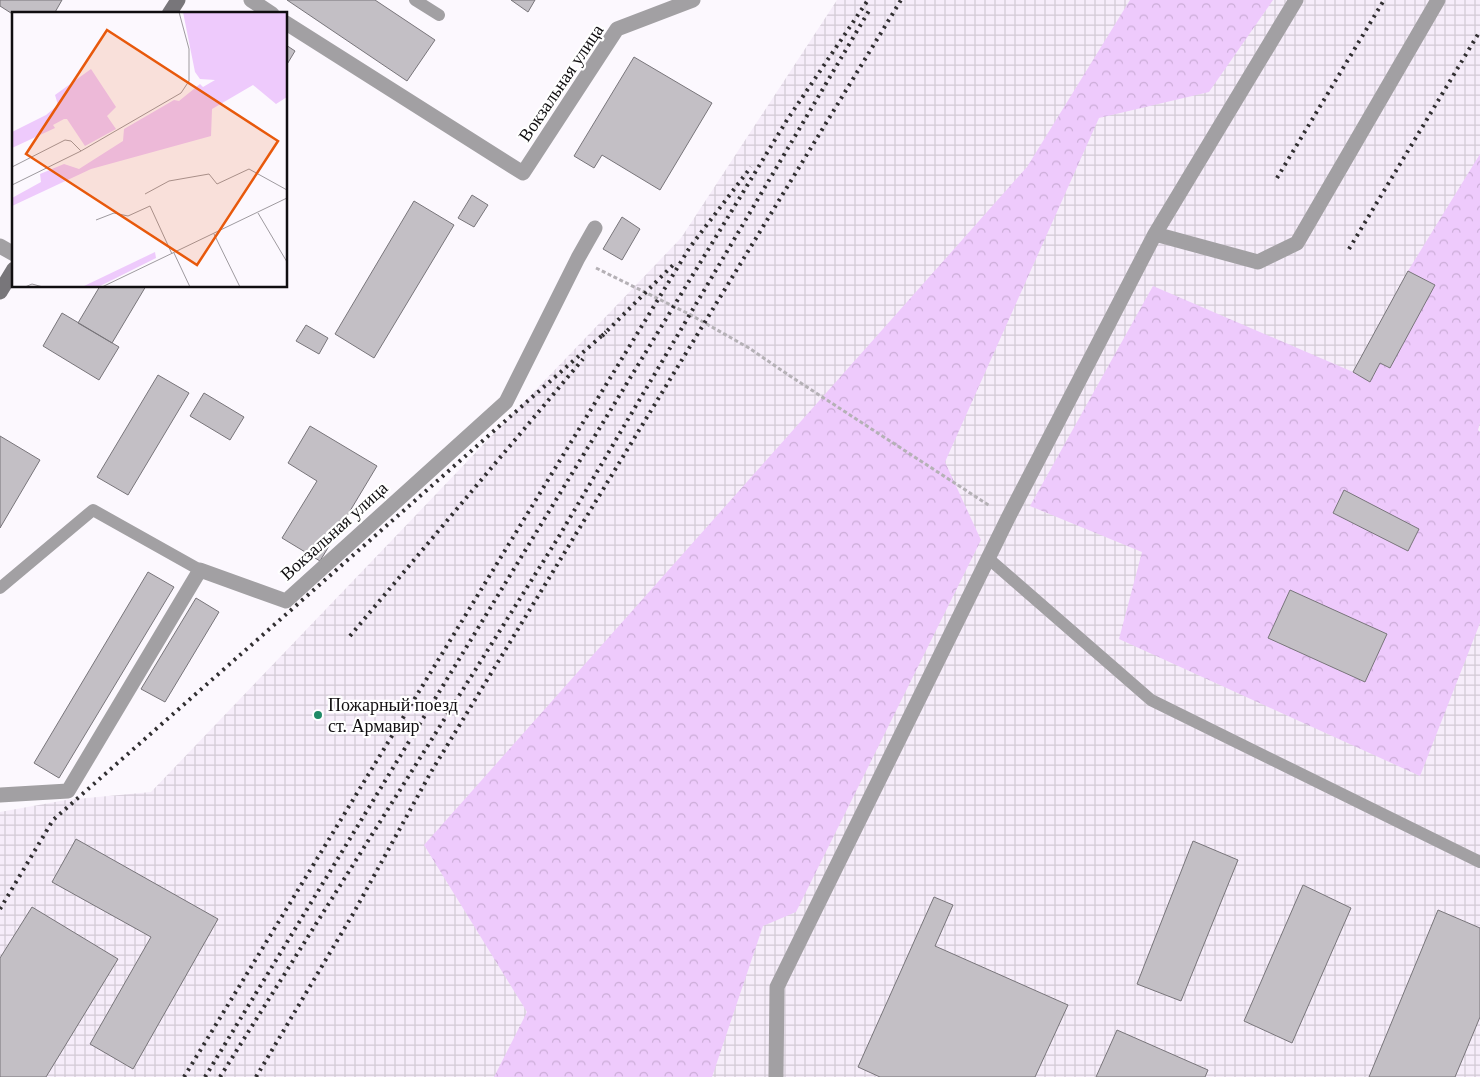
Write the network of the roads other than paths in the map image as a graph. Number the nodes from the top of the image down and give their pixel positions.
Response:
1 (178, 0) edge
2 (251, 0) edge
3 (415, 0) edge
4 (693, 0) edge
5 (1296, 0) edge
6 (1438, 0) edge
7 (170, 12) edge
8 (269, 12) edge
9 (438, 15) dead end
10 (288, 23) edge
11 (595, 228) dead end
12 (1156, 234) junction
13 (0, 246) edge
14 (12, 253) edge
15 (12, 273) edge
16 (0, 292) edge
17 (989, 559) junction
18 (200, 570) junction
19 (0, 588) edge
20 (0, 795) edge
21 (1480, 862) edge
22 (776, 1077) edge

1 - 7 main road
2 - 8 street
3 - 9 lane
4 - 10 street, Вокзальная улица
5 - 12 street
6 - 12 street
11 - 18 street, Вокзальная улица
12 - 17 street
13 - 14 street
15 - 16 main road
17 - 21 lane
17 - 22 street
18 - 19 lane
18 - 20 street

